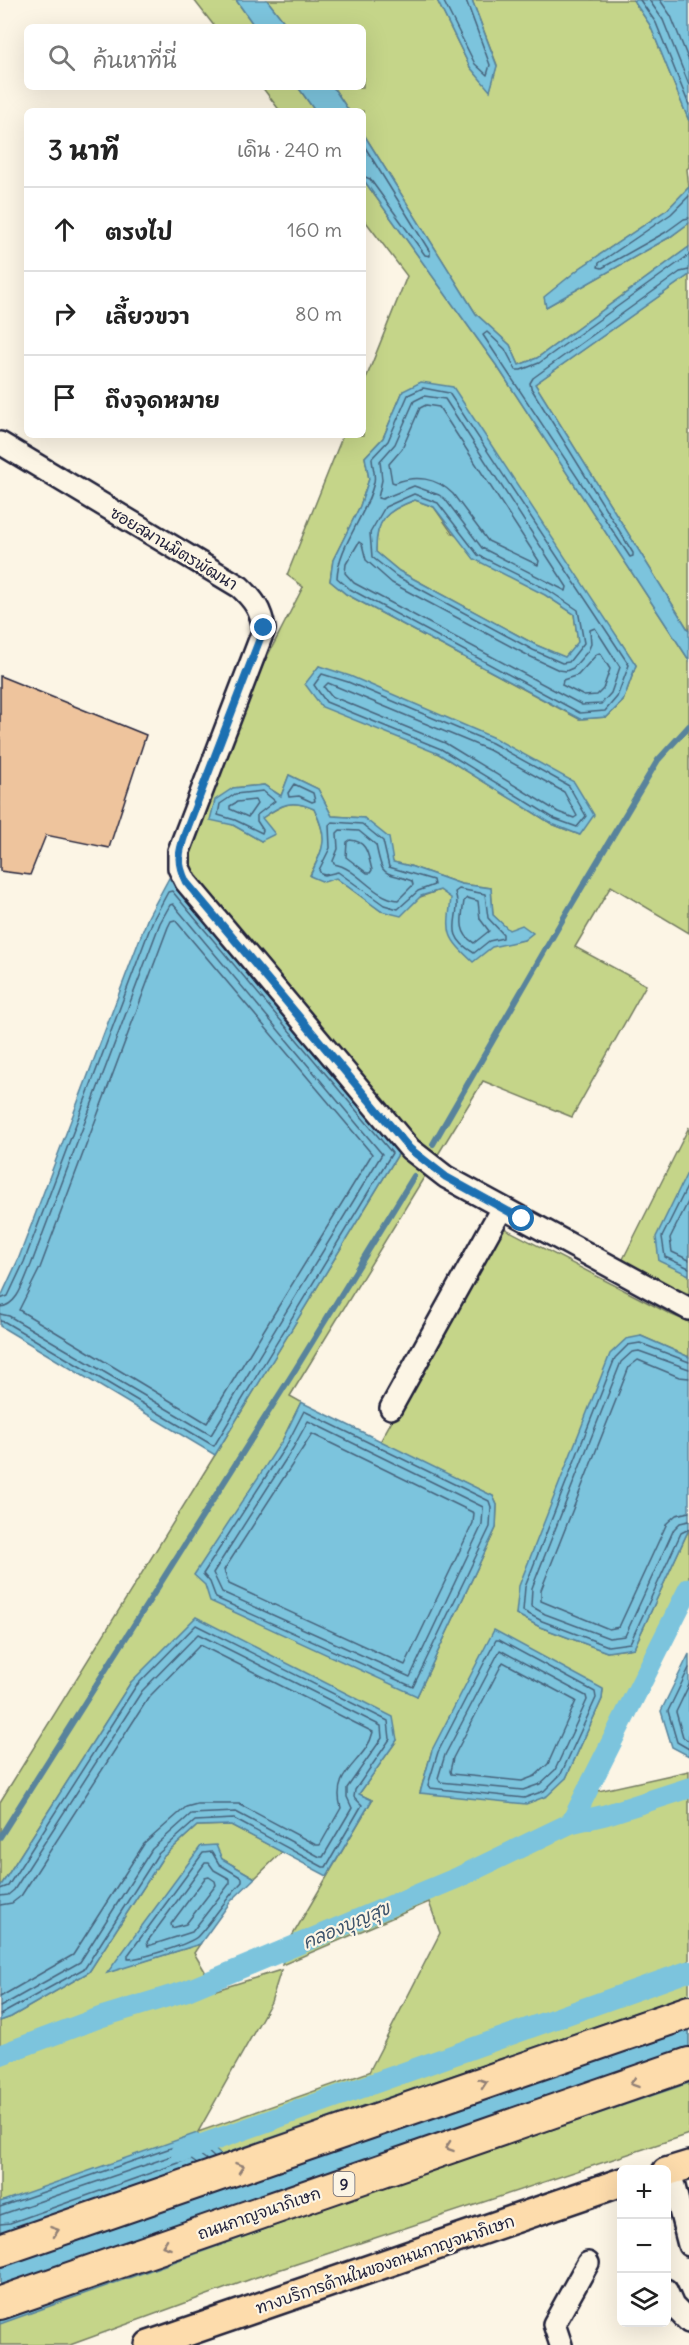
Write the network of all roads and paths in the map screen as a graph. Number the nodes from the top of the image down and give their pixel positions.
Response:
1 (0, 444) edge
2 (502, 1208) junction
3 (689, 1309) edge
4 (391, 1408) dead end
5 (689, 2012) edge
6 (689, 2064) edge
7 (675, 2169) edge
8 (617, 2183) edge
9 (689, 2245) edge
10 (0, 2250) edge
11 (588, 2263) dead end
12 (676, 2301) edge
13 (0, 2303) edge
14 (689, 2322) edge
15 (149, 2345) edge
16 (561, 2345) edge

1 - 2 street, ซอยสมานมิตรพัฒนา
2 - 3 street, ซอยสมานมิตรพัฒนา
2 - 4 street
10 -> 5 highway
6 -> 13 highway, ถนนกาญจนาภิเษก / 9
7 - 9 street
8 - 15 main road, ทางบริการด้านในของถนนกาญจนาภิเษก
11 - 16 street
12 - 14 street

